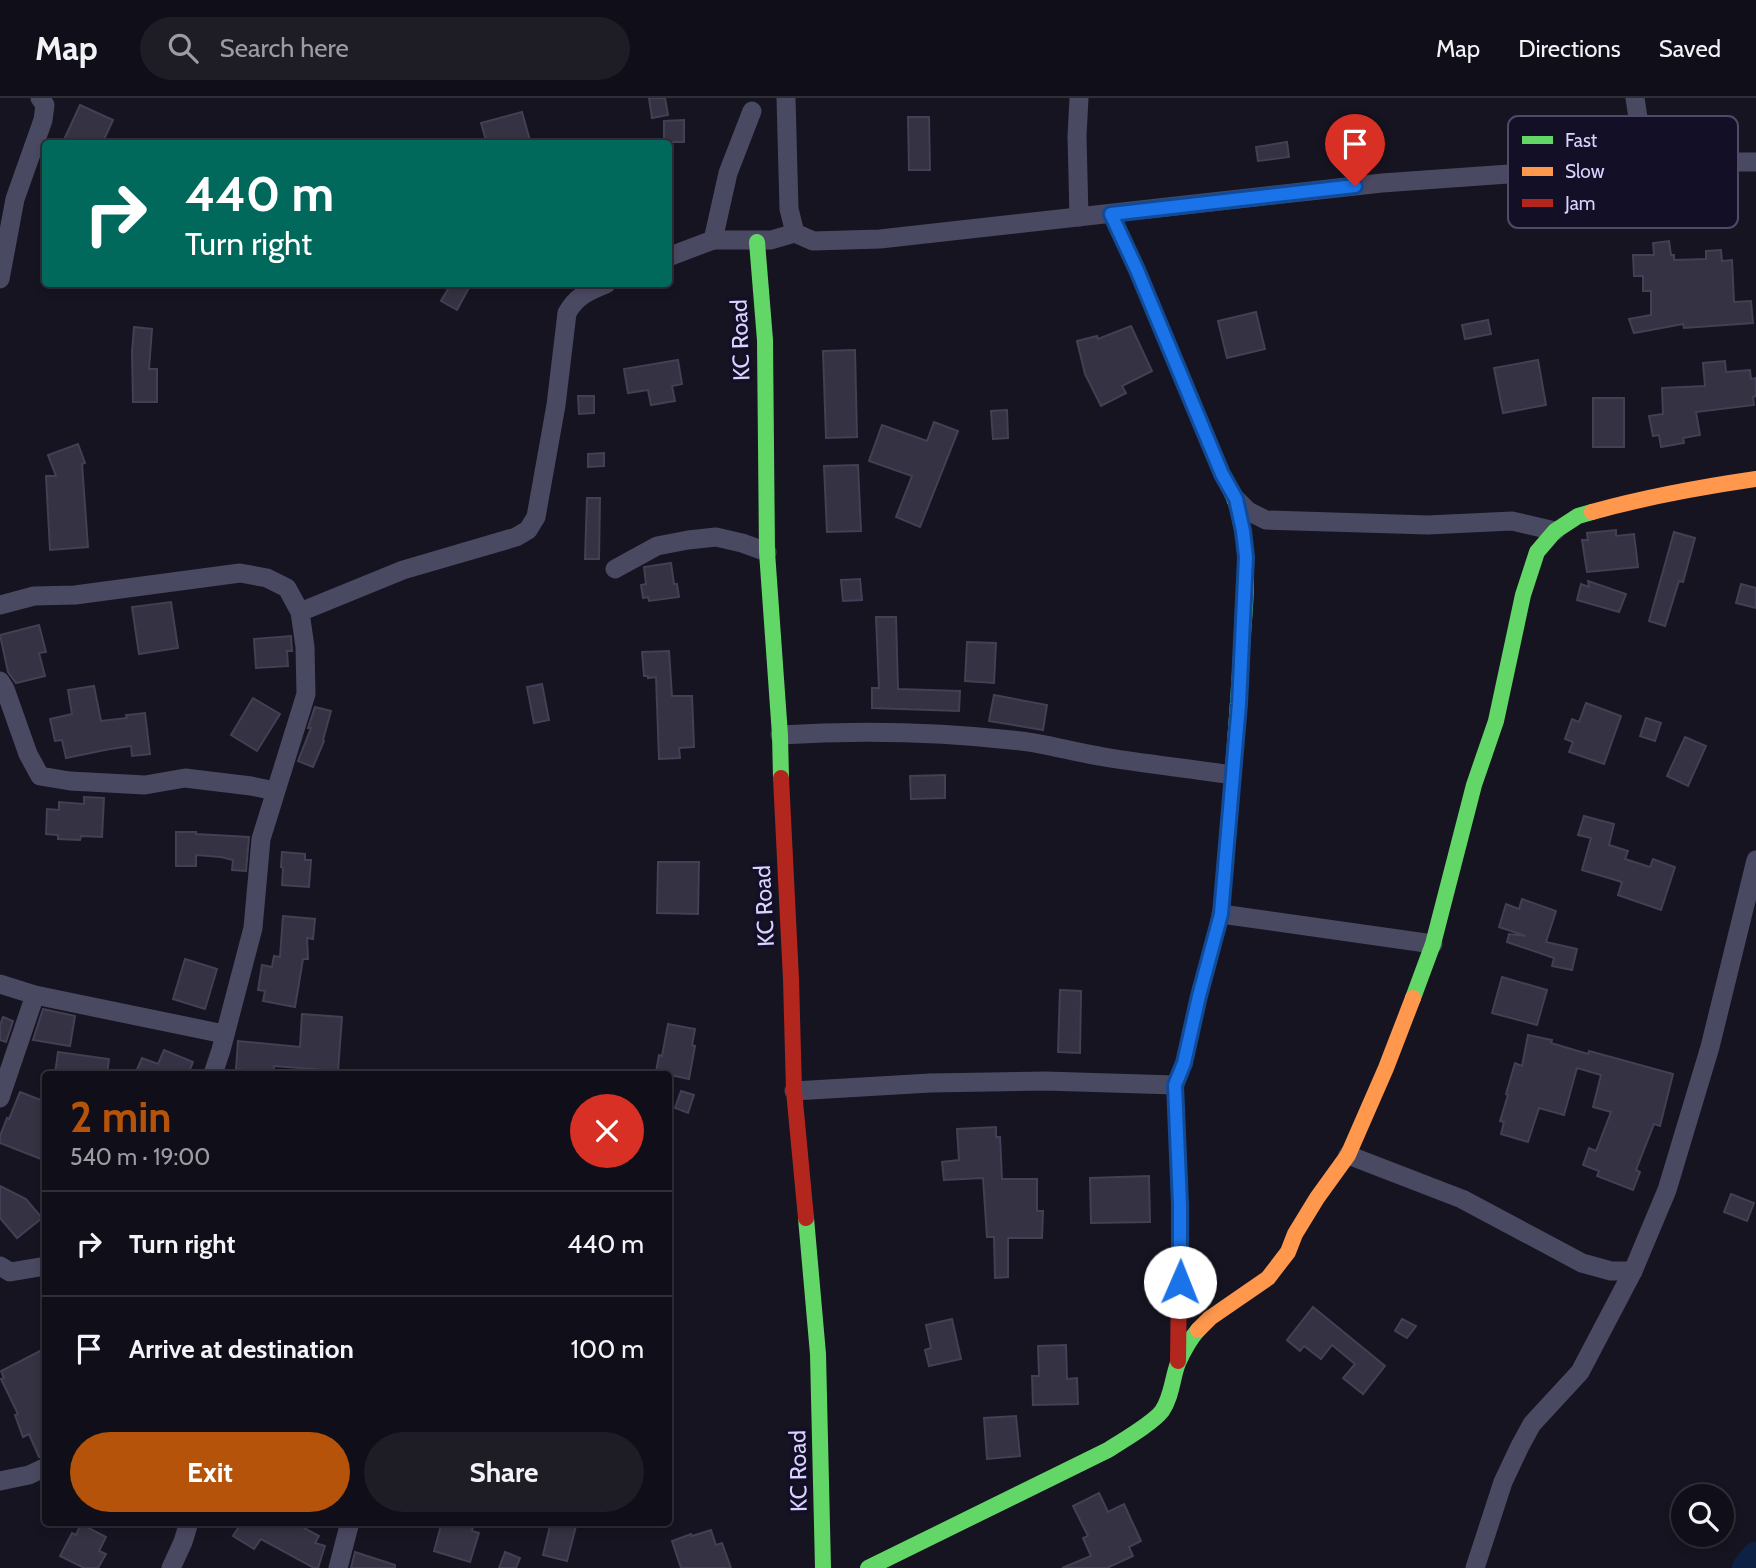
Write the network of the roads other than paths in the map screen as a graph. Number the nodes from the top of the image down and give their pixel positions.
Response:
1 (40, 98) edge
2 (786, 98) edge
3 (1079, 98) edge
4 (1635, 98) edge
5 (752, 111) dead end
6 (1638, 116) edge
7 (1738, 162) edge
8 (1756, 162) edge
9 (1508, 174) edge
10 (1111, 214) junction
11 (1079, 217) junction
12 (795, 233) junction
13 (713, 240) junction
14 (757, 242) junction
15 (672, 255) edge
16 (0, 279) edge
17 (599, 287) edge
18 (1756, 479) edge
19 (1236, 499) junction
20 (1555, 531) junction
21 (767, 552) junction
22 (615, 569) dead end
23 (0, 605) edge
24 (300, 612) junction
25 (0, 681) edge
26 (780, 735) junction
27 (1232, 775) junction
28 (275, 791) junction
29 (1756, 860) edge
30 (1221, 914) junction
31 (1433, 944) junction
32 (0, 984) edge
33 (35, 995) junction
34 (224, 1034) junction
35 (214, 1071) edge
36 (1175, 1085) junction
37 (794, 1091) junction
38 (0, 1098) edge
39 (1348, 1155) junction
40 (0, 1266) edge
41 (42, 1267) edge
42 (1633, 1271) junction
43 (1178, 1364) junction
44 (42, 1469) edge
45 (0, 1481) edge
46 (188, 1526) edge
47 (349, 1526) edge
48 (171, 1568) edge
49 (338, 1568) edge
50 (823, 1568) edge
51 (869, 1568) edge
52 (1475, 1568) edge

1 - 16 street
2 - 12 street
3 - 11 street
4 - 6 street
5 - 13 street
7 - 8 street
9 - 10 street
10 - 11 street
10 - 19 street
11 - 12 street
12 - 14 street
13 - 14 street
13 - 15 street
14 - 21 street, KC Road
17 - 24 street
18 - 20 street
19 - 20 street
19 - 27 street
20 - 31 street
21 - 22 street
21 - 26 street, KC Road
23 - 24 street
24 - 28 street
25 - 28 street
26 - 27 street
26 - 37 street, KC Road
27 - 30 street
28 - 34 street
29 - 42 street
30 - 31 street
30 - 36 street
31 - 39 street
32 - 33 street
33 - 34 street
33 - 38 street
34 - 35 street
36 - 37 street
36 - 43 street
37 - 50 street, KC Road
39 - 42 street
39 - 43 street
40 - 41 street
42 - 52 street
43 - 51 street
44 - 45 street
46 - 48 street
47 - 49 street

